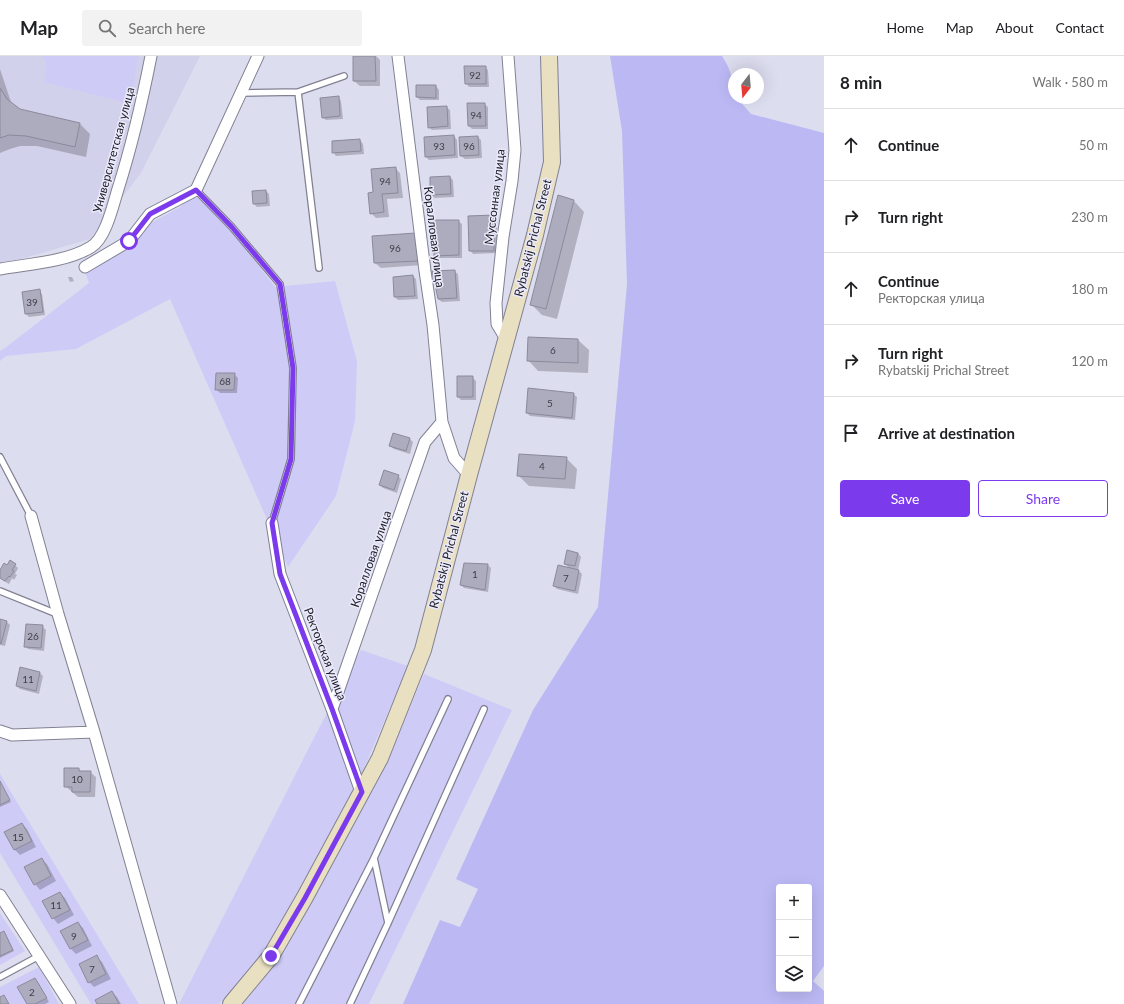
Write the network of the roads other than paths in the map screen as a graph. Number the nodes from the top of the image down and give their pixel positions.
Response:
1 (151, 56) edge
2 (258, 56) edge
3 (398, 56) edge
4 (508, 56) edge
5 (549, 56) edge
6 (344, 76) dead end
7 (298, 92) junction
8 (241, 93) junction
9 (196, 190) junction
10 (85, 267) dead end
11 (319, 268) dead end
12 (0, 269) edge
13 (506, 340) junction
14 (442, 422) junction
15 (0, 457) edge
16 (469, 475) junction
17 (31, 516) joint
18 (272, 523) joint
19 (0, 591) edge
20 (58, 614) junction
21 (448, 699) dead end
22 (332, 709) junction
23 (484, 709) dead end
24 (0, 732) edge
25 (94, 732) junction
26 (362, 792) junction
27 (374, 858) junction
28 (0, 895) edge
29 (388, 923) junction
30 (39, 956) junction
31 (0, 977) edge
32 (70, 1004) edge
33 (171, 1004) edge
34 (231, 1004) edge
35 (299, 1004) edge
36 (350, 1004) edge

1 - 12 street, Университетская улица
2 - 8 street
3 - 14 street, Коралловая улица
4 - 13 street, Муссонная улица
5 - 13 main road, Rybatskij Prichal Street
6 - 7 lane
7 - 8 lane
7 - 11 lane
8 - 9 street
9 - 10 street
9 - 18 lane
13 - 16 main road, Rybatskij Prichal Street
14 - 16 street, Коралловая улица
14 - 22 street, Коралловая улица
15 - 17 lane
16 - 26 main road, Rybatskij Prichal Street
17 - 20 street
18 - 22 street, Ректорская улица
19 - 20 lane
20 - 25 street
21 - 27 lane
22 - 26 street, Ректорская улица
23 - 29 lane
24 - 25 street
25 - 33 street
26 - 34 main road, Rybatskij Prichal Street
27 - 29 lane
27 - 35 lane
28 - 30 street
29 - 36 lane
30 - 31 lane
30 - 32 street

